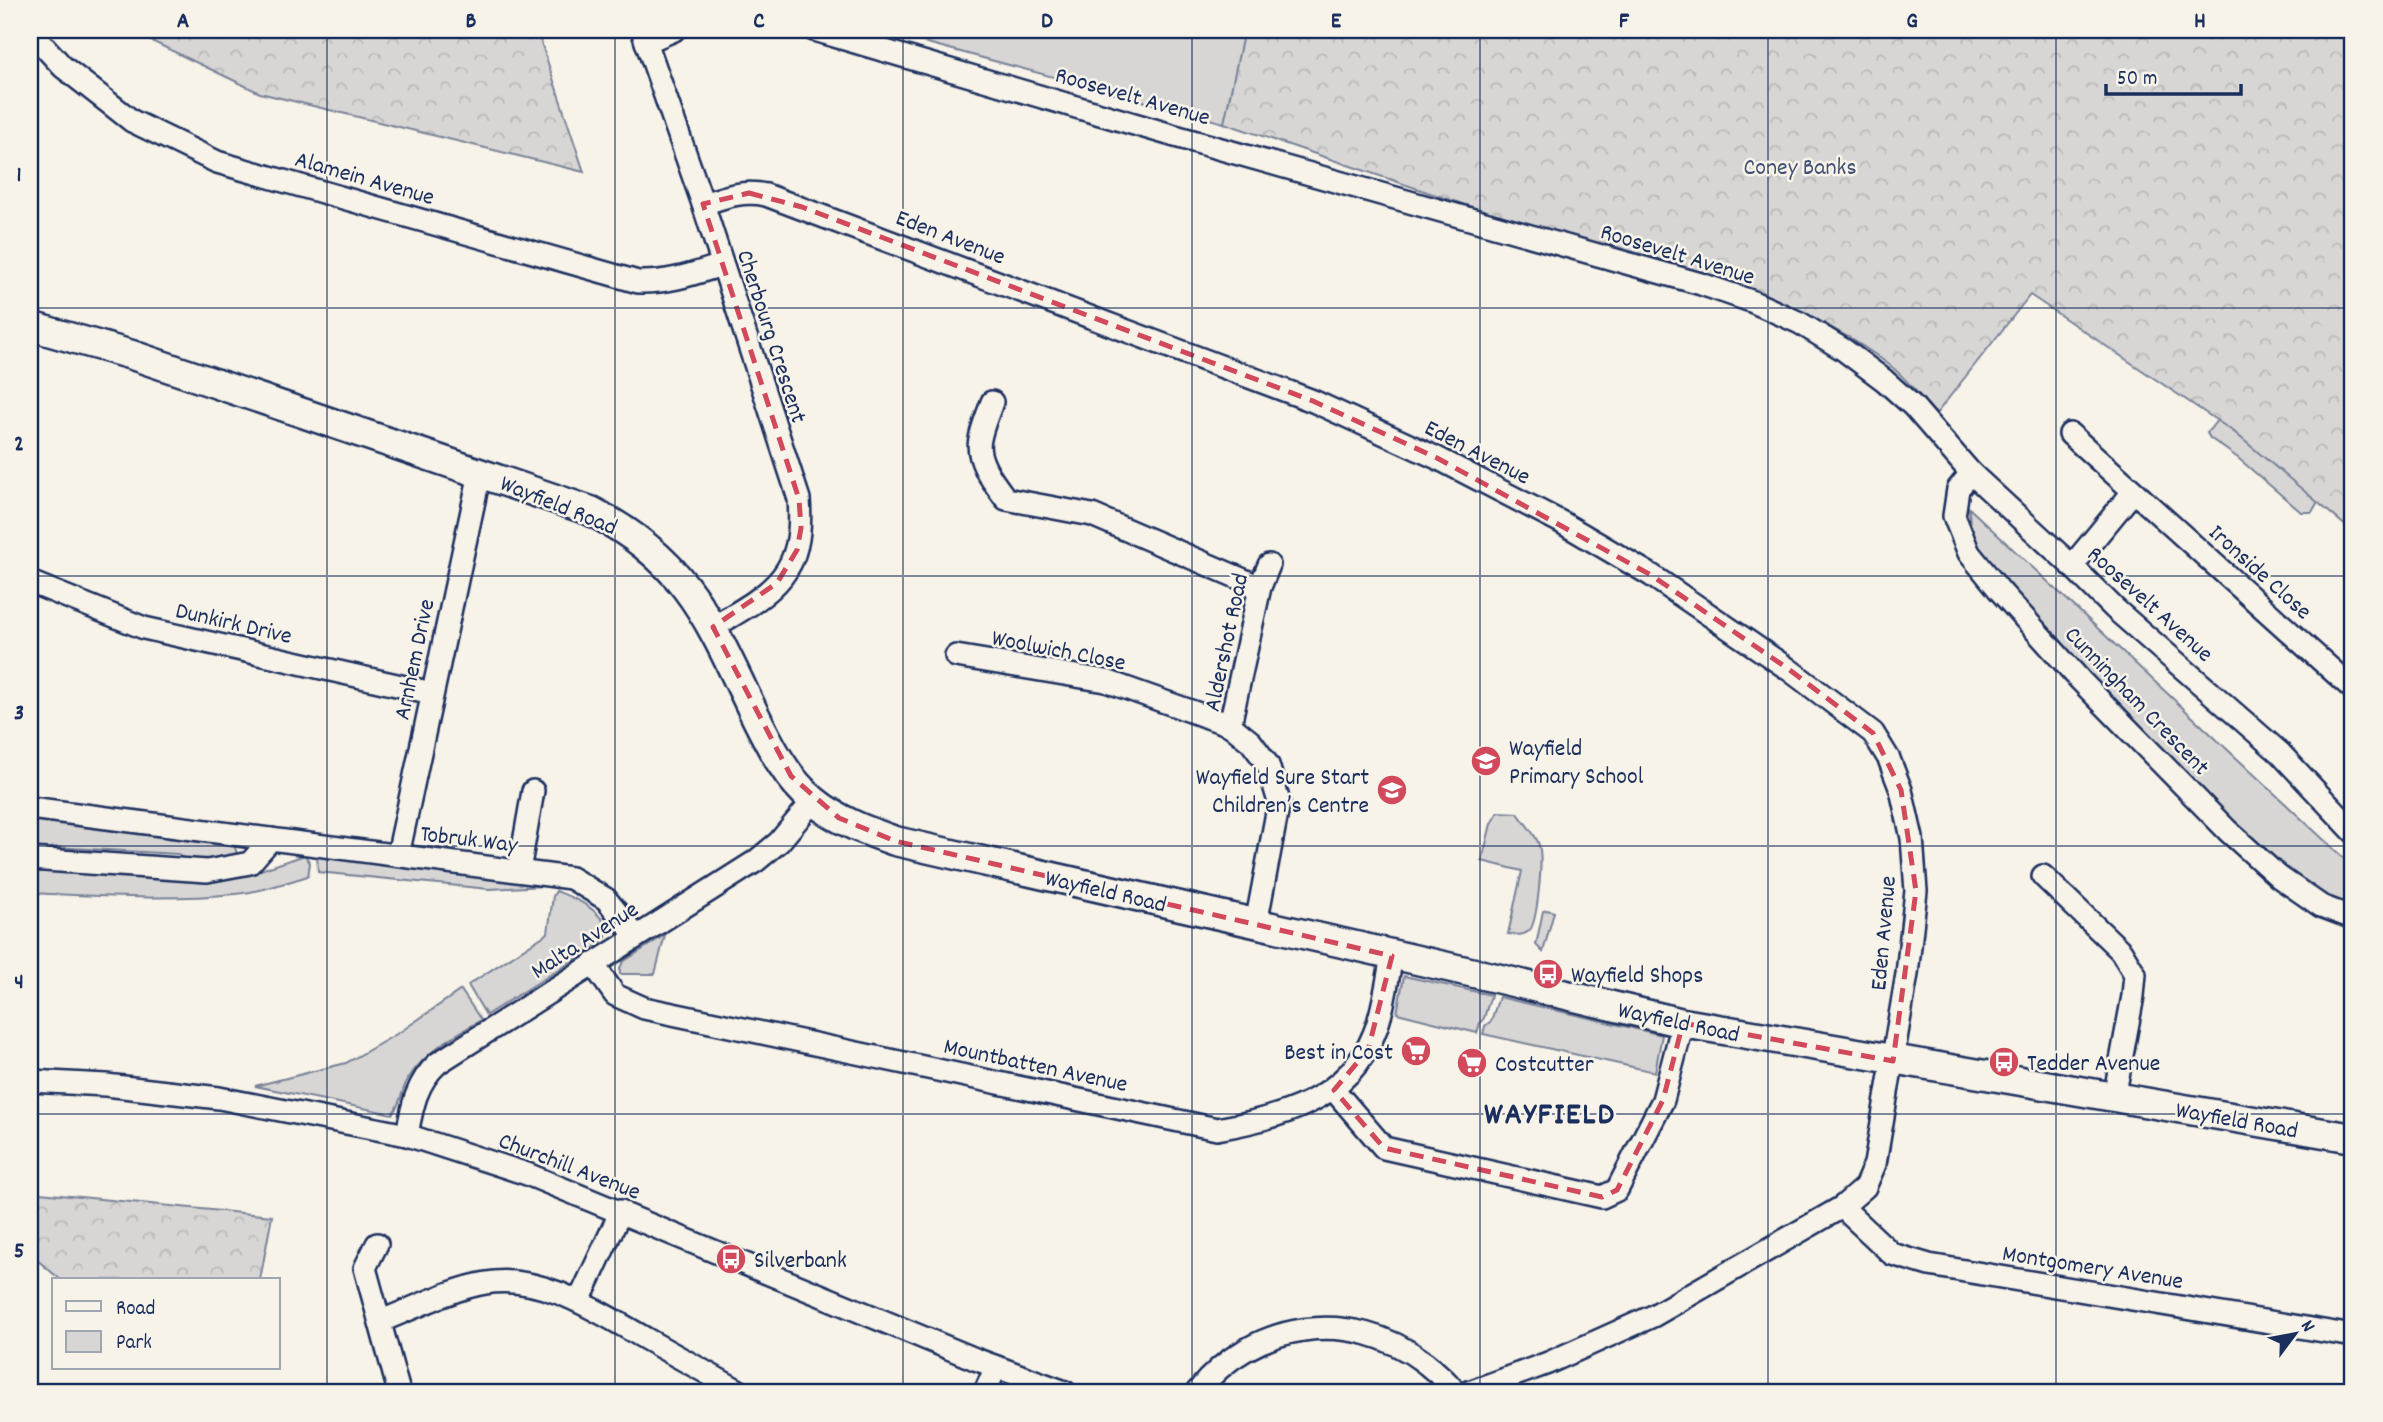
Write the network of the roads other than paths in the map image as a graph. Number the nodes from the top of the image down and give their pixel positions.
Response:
1 (674, 30) edge
2 (814, 30) edge
3 (30, 31) edge
4 (644, 36) edge
5 (702, 204) junction
6 (722, 265) junction
7 (30, 326) edge
8 (992, 402) dead end
9 (2070, 434) dead end
10 (480, 473) junction
11 (1971, 473) junction
12 (2133, 492) junction
13 (1269, 565) dead end
14 (2072, 566) junction
15 (30, 582) edge
16 (1260, 587) junction
17 (713, 627) junction
18 (956, 656) dead end
19 (2353, 689) edge
20 (432, 693) junction
21 (1230, 725) junction
22 (533, 791) dead end
23 (813, 801) junction
24 (30, 808) edge
25 (2353, 831) edge
26 (271, 839) junction
27 (398, 855) junction
28 (30, 859) edge
29 (519, 871) junction
30 (2043, 876) dead end
31 (2353, 918) edge
32 (1256, 924) junction
33 (636, 936) junction
34 (1392, 956) junction
35 (593, 964) junction
36 (1683, 1023) junction
37 (1893, 1061) junction
38 (30, 1081) edge
39 (1334, 1090) junction
40 (2114, 1098) junction
41 (407, 1135) junction
42 (2353, 1138) edge
43 (1842, 1207) junction
44 (621, 1212) junction
45 (377, 1244) dead end
46 (579, 1301) junction
47 (381, 1321) junction
48 (2353, 1336) edge
49 (996, 1367) junction
50 (399, 1392) edge
51 (741, 1392) edge
52 (985, 1392) edge
53 (1065, 1392) edge
54 (1197, 1392) edge
55 (1455, 1392) edge
56 (1469, 1392) edge

1 - 4 street
2 - 11 street, Roosevelt Avenue
3 - 6 street, Alamein Avenue
4 - 5 street, Cherbourg Crescent
5 - 6 street, Cherbourg Crescent
5 - 37 street, Eden Avenue
6 - 17 street, Cherbourg Crescent
7 - 10 street, Wayfield Road
8 - 16 street
9 - 12 street, Ironside Close
10 - 17 street, Wayfield Road
10 - 20 street, Arnhem Drive
11 - 14 street, Roosevelt Avenue
11 - 31 street, Cunningham Crescent
12 - 14 street
12 - 19 street, Ironside Close
13 - 16 street, Aldershot Road
14 - 25 street, Roosevelt Avenue
15 - 20 street, Dunkirk Drive
16 - 21 street, Aldershot Road
17 - 23 street, Wayfield Road
18 - 21 street, Woolwich Close
20 - 27 street, Arnhem Drive
21 - 32 street, Aldershot Road
22 - 29 street
23 - 32 street, Wayfield Road
23 - 33 street, Malta Avenue
24 - 26 street, Tobruk Way
26 - 27 street, Tobruk Way
26 - 28 street
27 - 29 street, Tobruk Way
29 - 33 street, Tobruk Way
30 - 40 street
32 - 34 street, Wayfield Road
33 - 35 street, Malta Avenue
34 - 36 street, Wayfield Road
34 - 39 street, Mountbatten Avenue
35 - 39 street, Mountbatten Avenue
35 - 41 street, Malta Avenue
36 - 37 street, Wayfield Road
36 - 39 street
37 - 40 street, Wayfield Road
37 - 43 street
38 - 41 street, Churchill Avenue
40 - 42 street, Wayfield Road
41 - 44 street, Churchill Avenue
43 - 48 street, Montgomery Avenue
43 - 56 street
44 - 46 street
44 - 49 street, Churchill Avenue
45 - 47 street
46 - 47 street
46 - 51 street
47 - 50 street
49 - 52 street
49 - 53 street, Churchill Avenue
54 - 55 street

